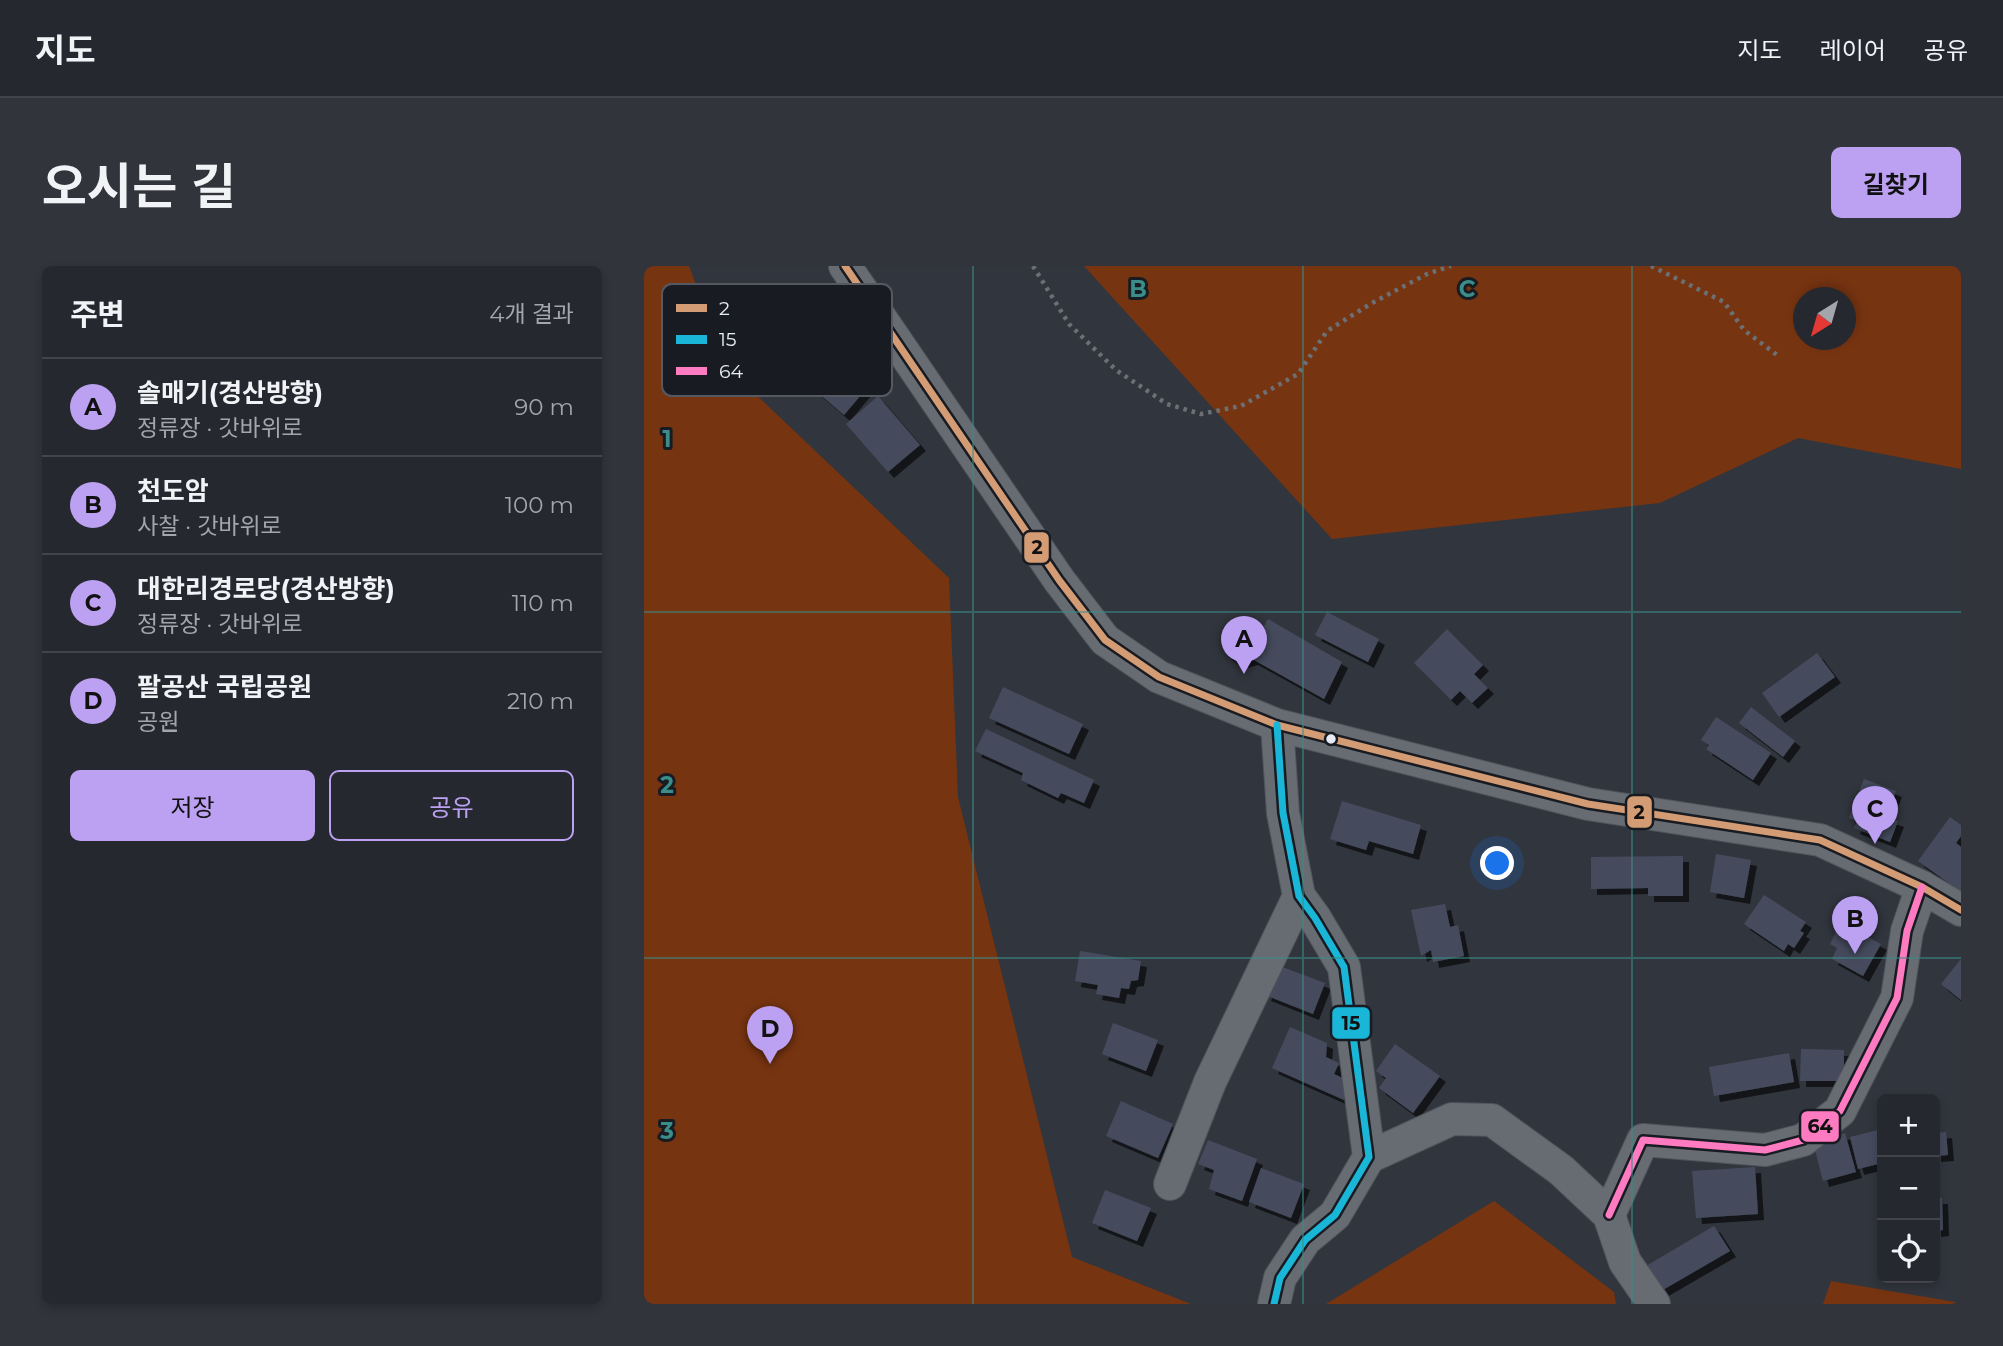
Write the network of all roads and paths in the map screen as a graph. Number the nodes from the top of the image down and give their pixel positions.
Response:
1 (845, 266) edge
2 (1033, 266) edge
3 (1451, 266) edge
4 (1651, 266) edge
5 (857, 284) edge
6 (892, 335) edge
7 (1777, 355) dead end
8 (1277, 725) junction
9 (1922, 887) junction
10 (1299, 896) junction
11 (1961, 910) edge
12 (1369, 1157) junction
13 (1170, 1184) dead end
14 (1609, 1214) junction
15 (1273, 1304) edge
16 (1654, 1304) edge

1 - 5 street
2 - 3 path
4 - 7 path
6 - 8 street
8 - 9 street
8 - 10 street
9 - 11 street
9 - 14 street
10 - 12 street
10 - 13 street
12 - 14 street
12 - 15 street
14 - 16 street

